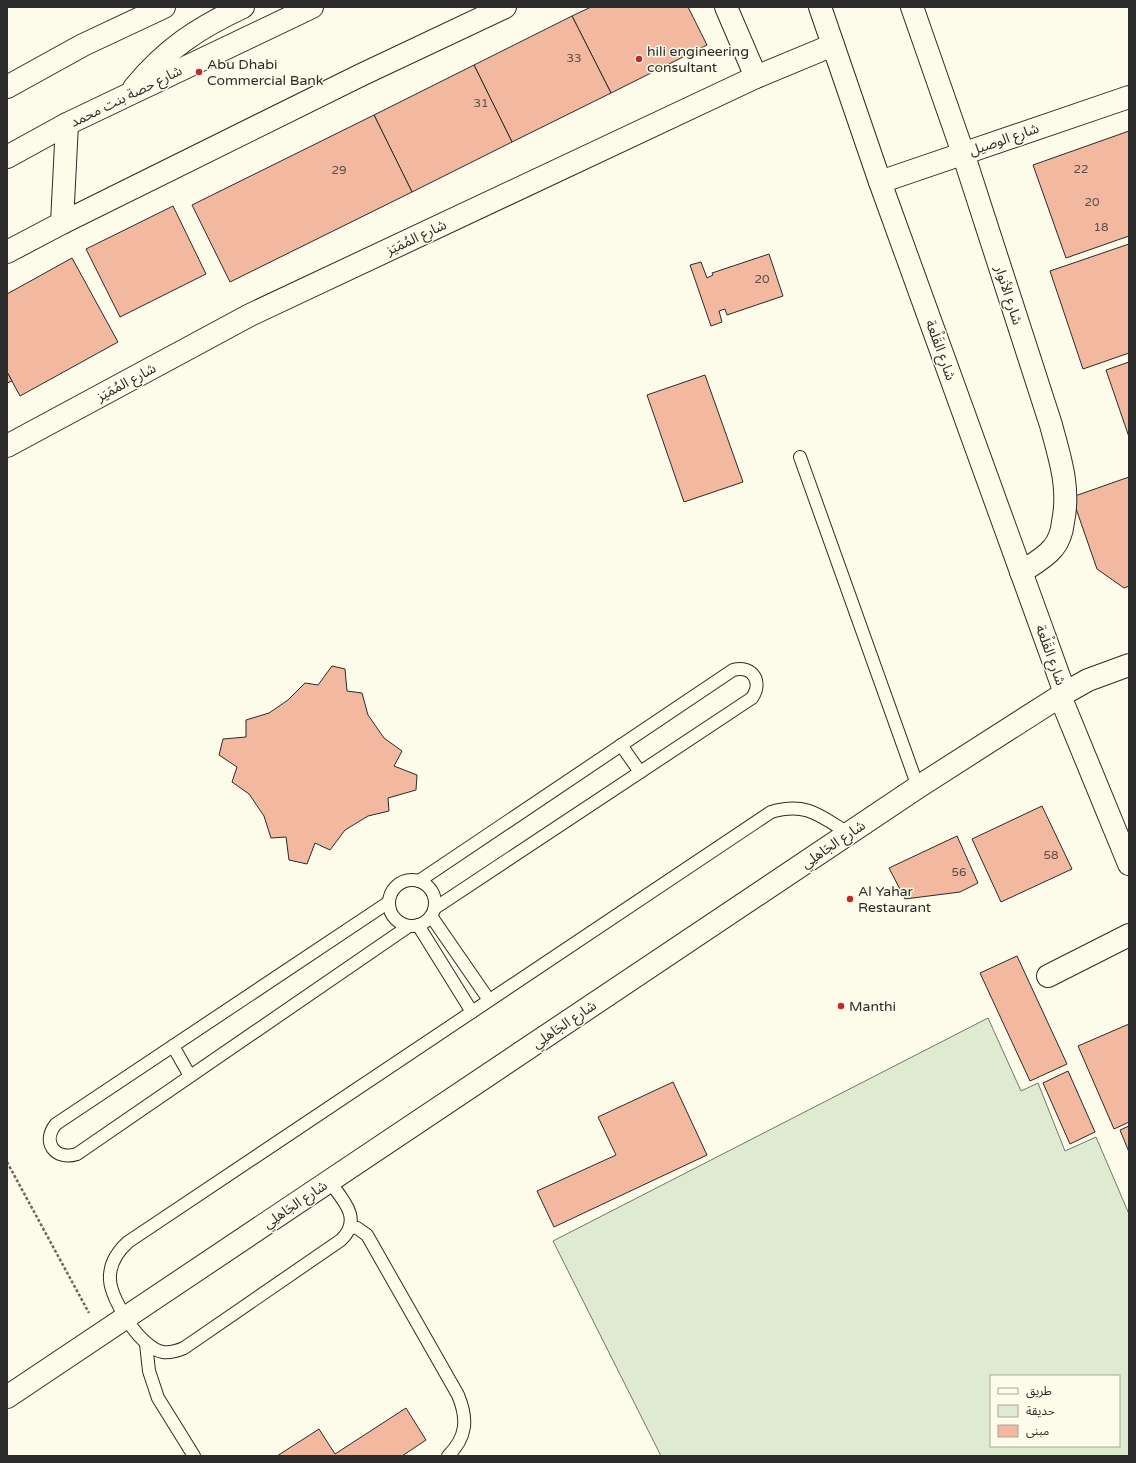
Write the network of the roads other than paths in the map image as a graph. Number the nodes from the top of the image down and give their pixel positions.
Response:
1 (164, 7) edge
2 (243, 7) edge
3 (312, 7) edge
4 (505, 7) edge
5 (726, 7) edge
6 (820, 7) edge
7 (912, 7) edge
8 (833, 45) junction
9 (756, 77) junction
10 (7, 87) edge
11 (129, 95) junction
12 (1129, 97) edge
13 (67, 124) junction
14 (963, 153) junction
15 (7, 157) edge
16 (880, 182) junction
17 (62, 223) junction
18 (7, 252) edge
19 (7, 446) edge
20 (800, 457) dead end
21 (1021, 572) junction
22 (1129, 665) edge
23 (1062, 694) junction
24 (621, 745) junction
25 (640, 772) junction
26 (918, 787) junction
27 (848, 833) junction
28 (1129, 864) edge
29 (419, 881) junction
30 (389, 902) junction
31 (433, 912) junction
32 (413, 926) junction
33 (1129, 935) edge
34 (1048, 976) dead end
35 (489, 1000) junction
36 (472, 1012) junction
37 (173, 1046) junction
38 (190, 1076) junction
39 (329, 1181) junction
40 (350, 1227) junction
41 (126, 1317) junction
42 (146, 1344) junction
43 (7, 1397) edge
44 (194, 1456) edge
45 (448, 1456) edge

1 - 10 street
2 - 11 street
3 - 11 street, شارع حصة بنت محمد
4 - 17 street
5 - 9 street
6 - 8 street, شارع القَلْعة
7 - 14 street, شارع الأنوار
8 - 9 street, شارع المُمَيَز
8 - 16 street, شارع القَلْعة
9 - 19 street, شارع المُمَيَز
11 - 13 street, شارع حصة بنت محمد
12 - 14 street, شارع الوصيل
13 - 15 street, شارع حصة بنت محمد
13 - 17 street
14 - 16 street, شارع الوصيل
14 - 21 street, شارع الأنوار
16 - 21 street, شارع القَلْعة
17 - 18 street
20 - 26 lane
21 - 23 street, شارع القَلْعة
22 - 23 street, شارع الجَاهلِي
23 - 26 street, شارع الجَاهلِي
23 - 28 street, شارع القَلْعة
24 - 25 lane
24 - 25 lane
24 - 29 lane
25 - 31 lane
26 - 27 street, شارع الجَاهلِي
27 - 35 lane
27 - 39 street, شارع الجَاهلِي
29 - 30 lane
29 - 31 lane
30 - 32 lane
30 - 37 lane
31 - 32 lane
31 - 35 lane
32 - 36 lane
32 - 38 lane
33 - 34 street
35 - 36 lane
36 - 41 lane
37 - 38 lane
37 - 38 lane
39 - 40 lane
39 - 41 street, شارع الجَاهلِي
40 - 42 lane
40 - 45 lane
41 - 42 lane
41 - 43 street, شارع الجَاهلِي
42 - 44 lane

